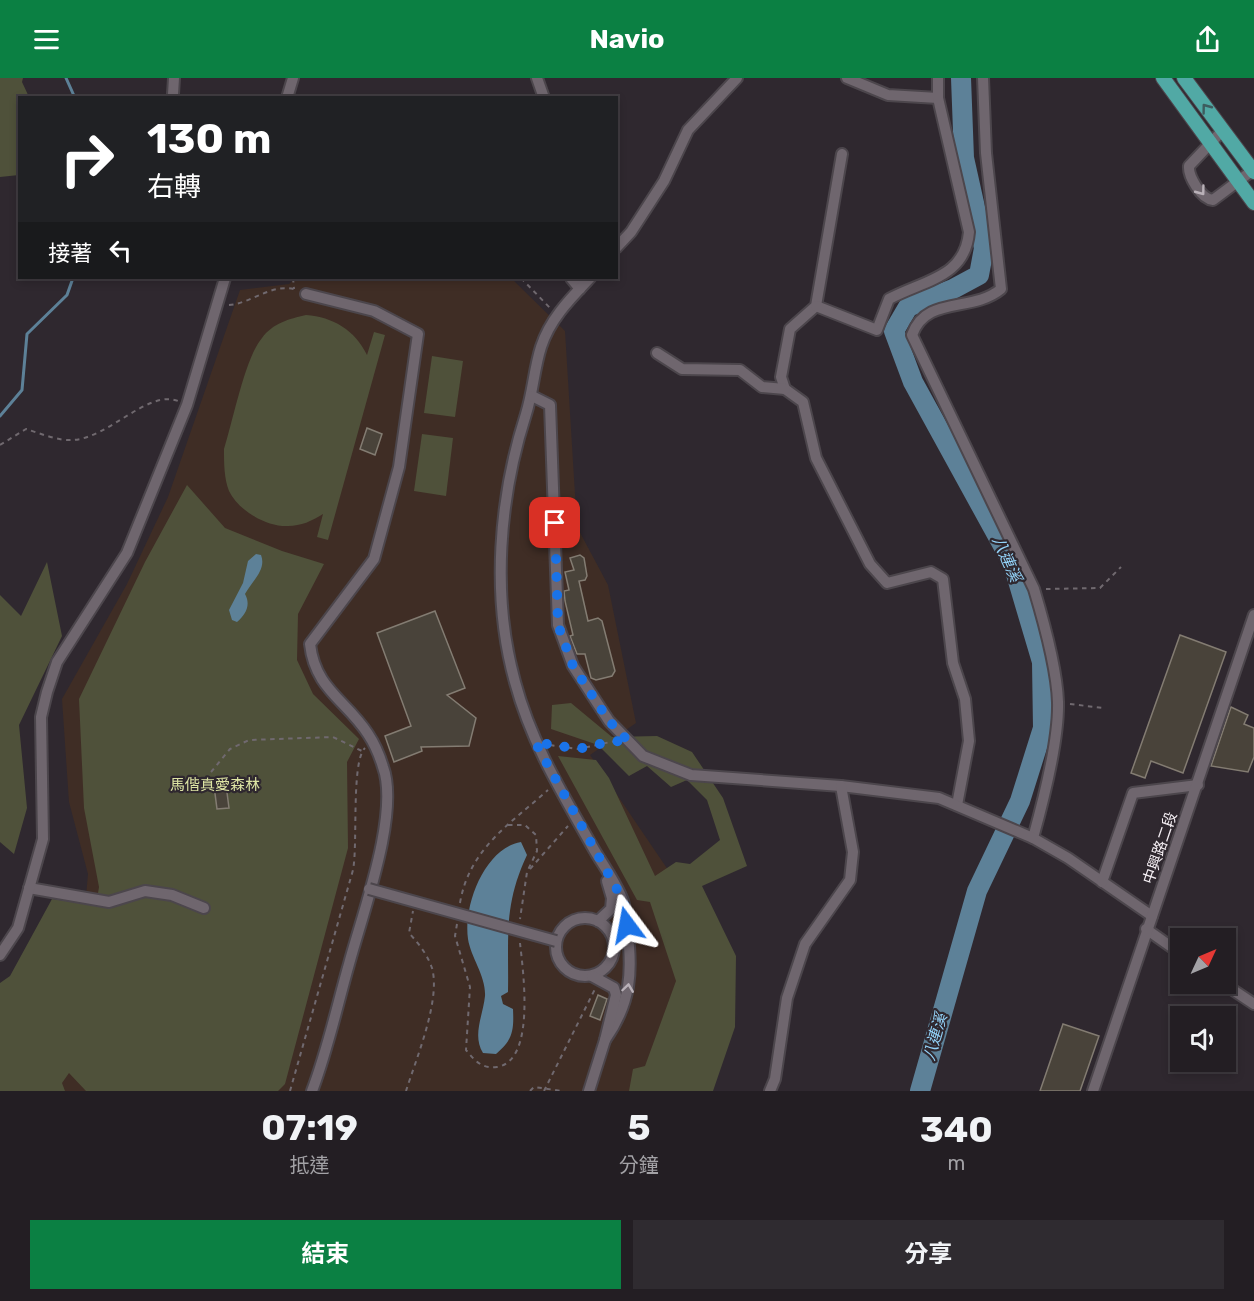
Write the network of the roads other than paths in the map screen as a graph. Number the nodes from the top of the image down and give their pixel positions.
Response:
1 (174, 78) edge
2 (293, 78) edge
3 (537, 78) edge
4 (737, 78) edge
5 (847, 78) edge
6 (938, 78) edge
7 (984, 78) edge
8 (1163, 78) edge
9 (1184, 78) edge
10 (173, 94) dead end
11 (288, 96) edge
12 (543, 96) edge
13 (938, 98) junction
14 (1223, 130) junction
15 (1210, 142) junction
16 (842, 154) dead end
17 (1254, 171) edge
18 (1238, 182) junction
19 (1254, 204) edge
20 (618, 246) edge
21 (225, 279) edge
22 (572, 279) edge
23 (589, 279) edge
24 (580, 289) junction
25 (306, 294) road end
26 (816, 306) junction
27 (657, 353) dead end
28 (785, 389) junction
29 (532, 396) junction
30 (1254, 615) edge
31 (1198, 785) junction
32 (841, 786) junction
33 (957, 805) junction
34 (1033, 838) junction
35 (603, 866) junction
36 (1102, 882) junction
37 (29, 888) junction
38 (369, 889) junction
39 (204, 908) dead end
40 (1152, 916) junction
41 (597, 921) junction
42 (1146, 929) junction
43 (556, 941) junction
44 (1170, 946) edge
45 (630, 948) junction
46 (615, 950) junction
47 (0, 955) edge
48 (596, 977) junction
49 (1236, 992) edge
50 (1254, 1004) edge
51 (606, 1040) junction
52 (312, 1091) edge
53 (589, 1091) edge
54 (770, 1091) edge
55 (1093, 1091) edge

1 - 10 street
2 - 11 street
3 - 12 street
4 - 20 street
5 - 13 street
6 - 13 street
7 - 34 street
8 - 15 main road
14 -> 9 main road
13 - 26 street
14 - 15 street
14 - 17 main road
15 - 18 main road
15 -> 18 street
16 - 26 street
17 - 18 street
18 - 19 main road
21 - 37 street
22 - 24 street
23 - 24 street
24 - 29 street
25 - 38 street
26 - 28 street
27 - 28 street
28 - 33 street
29 - 32 street
29 - 35 street
30 - 31 street, 中興路二段
31 - 36 street
31 - 40 street, 中興路二段
32 - 33 street
32 - 54 street
33 - 34 street
34 - 36 street
35 - 41 street
35 - 45 street
36 - 40 street
37 - 39 street
37 - 47 street
38 - 43 street, bridge
38 - 52 street
40 - 42 street, 中興路二段
41 - 43 street
41 - 46 street
42 - 44 street
42 - 55 street, 中興路二段
43 - 48 street
45 - 46 street
51 -> 45 street
46 - 48 street
48 - 51 street
49 - 50 street
51 - 53 street

